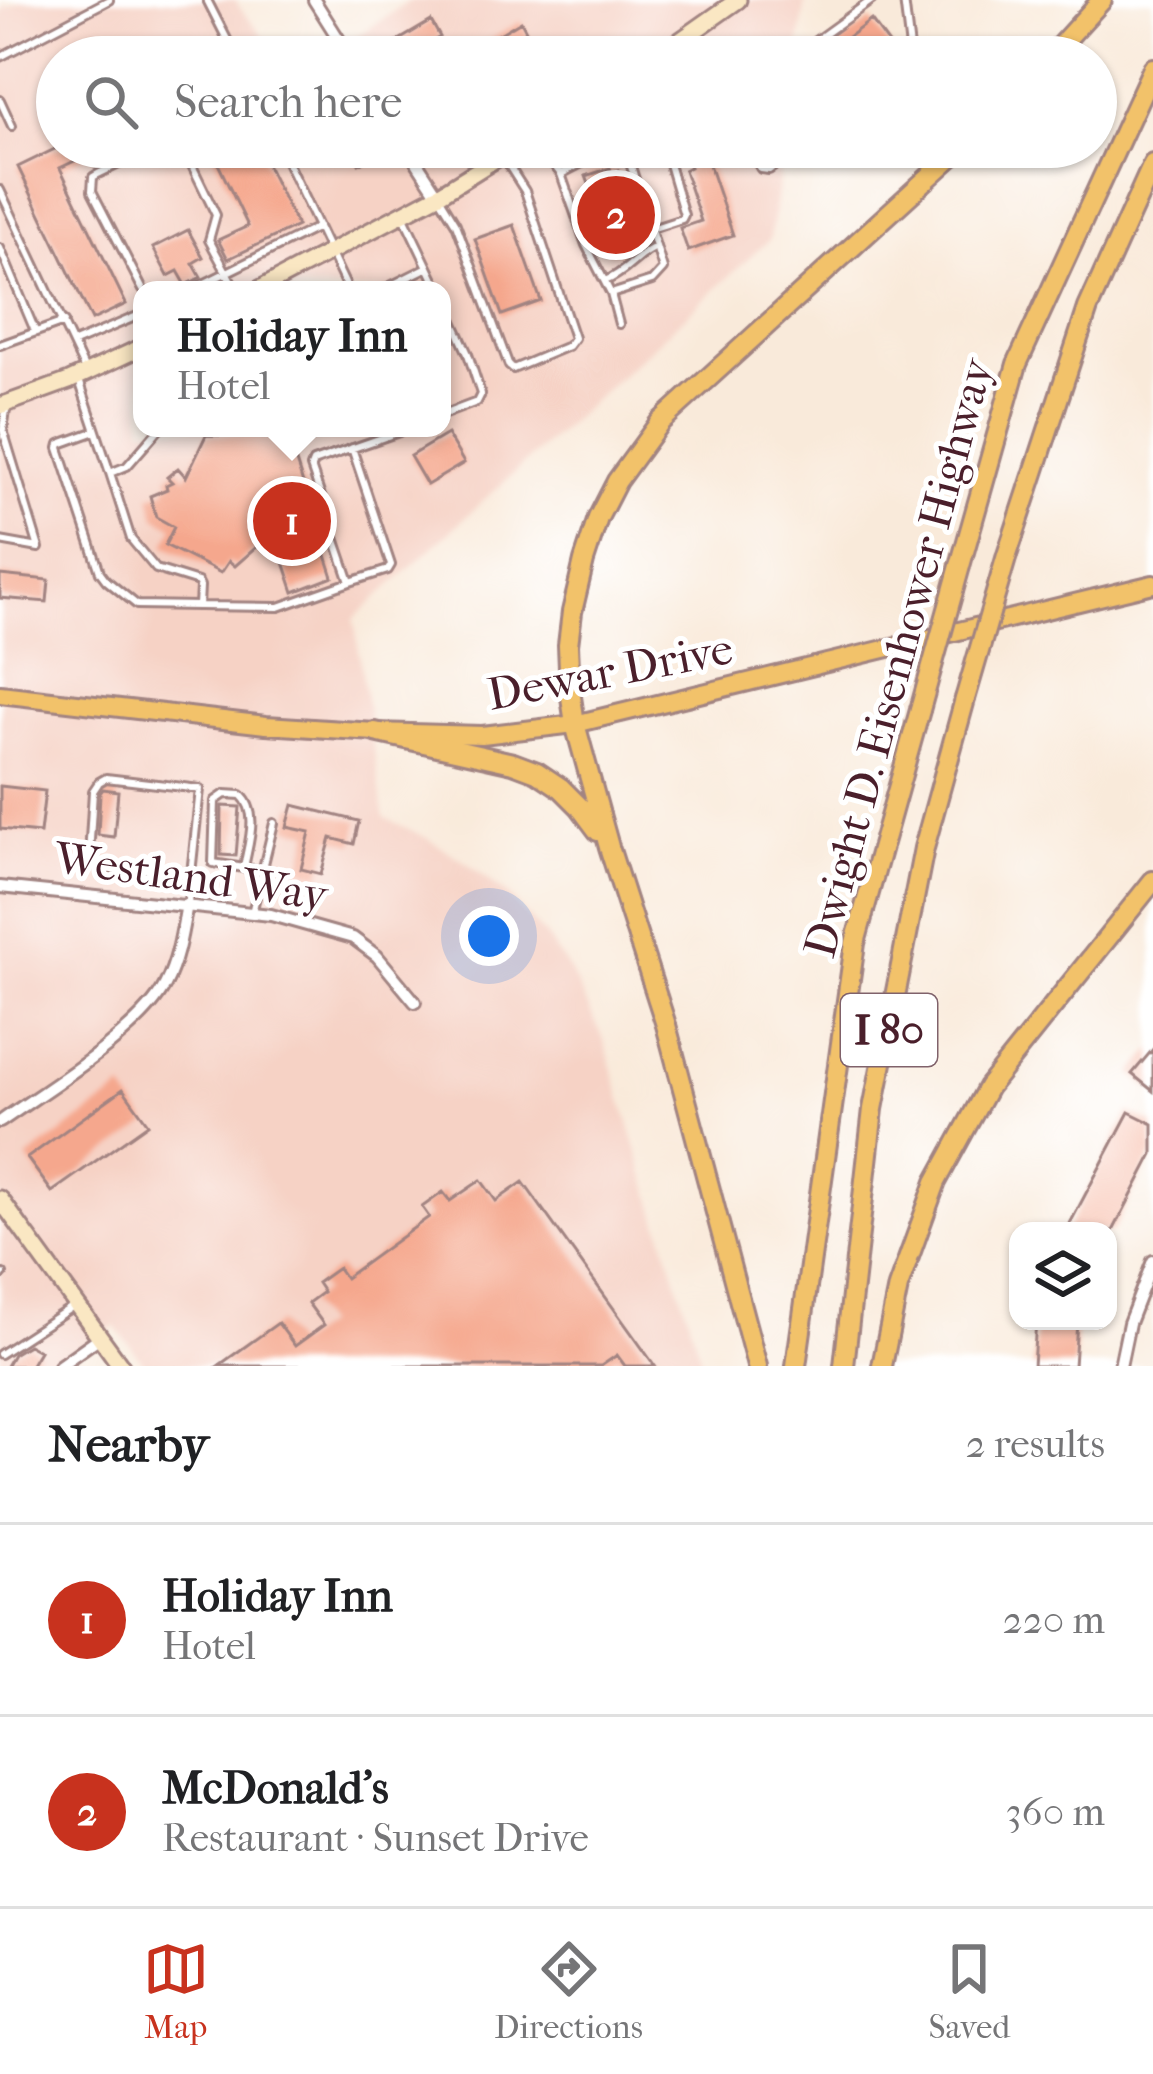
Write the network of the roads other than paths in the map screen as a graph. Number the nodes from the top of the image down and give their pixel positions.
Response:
1 (109, 0) edge
2 (207, 0) edge
3 (314, 0) edge
4 (738, 0) edge
5 (872, 0) edge
6 (904, 0) edge
7 (1102, 0) edge
8 (40, 36) edge
9 (225, 36) edge
10 (337, 36) edge
11 (698, 36) edge
12 (822, 36) edge
13 (908, 36) edge
14 (1069, 36) edge
15 (36, 38) edge
16 (0, 57) edge
17 (1153, 68) edge
18 (0, 100) edge
19 (12, 126) dead end
20 (1117, 146) edge
21 (1153, 164) edge
22 (110, 168) edge
23 (193, 168) edge
24 (290, 168) edge
25 (421, 168) edge
26 (481, 168) edge
27 (515, 168) edge
28 (556, 168) edge
29 (574, 168) edge
30 (632, 168) edge
31 (670, 168) edge
32 (939, 168) edge
33 (1107, 168) edge
34 (561, 175) junction
35 (0, 190) edge
36 (438, 195) junction
37 (402, 214) junction
38 (318, 226) junction
39 (651, 230) junction
40 (0, 248) edge
41 (656, 248) junction
42 (330, 252) junction
43 (428, 267) junction
44 (225, 273) junction
45 (138, 281) edge
46 (209, 281) edge
47 (230, 281) edge
48 (275, 281) edge
49 (344, 281) edge
50 (400, 281) edge
51 (434, 281) edge
52 (604, 281) junction
53 (610, 294) junction
54 (133, 318) edge
55 (451, 318) edge
56 (64, 322) junction
57 (619, 324) dead end
58 (35, 331) junction
59 (74, 343) junction
60 (0, 346) edge
61 (133, 351) edge
62 (82, 375) junction
63 (3, 404) edge
64 (451, 412) edge
65 (96, 431) junction
66 (152, 437) edge
67 (381, 437) edge
68 (352, 448) junction
69 (110, 473) junction
70 (0, 541) edge
71 (350, 583) junction
72 (1153, 584) edge
73 (200, 606) junction
74 (0, 694) edge
75 (575, 724) junction
76 (375, 732) junction
77 (274, 824) dead end
78 (609, 847) junction
79 (244, 868) junction
80 (262, 871) junction
81 (190, 878) junction
82 (1153, 881) edge
83 (0, 887) edge
84 (187, 904) junction
85 (253, 913) junction
86 (416, 1002) dead end
87 (0, 1123) edge
88 (0, 1199) edge
89 (1153, 1261) edge
90 (76, 1304) junction
91 (100, 1337) junction
92 (0, 1354) edge
93 (59, 1366) edge
94 (121, 1366) edge
95 (757, 1366) edge
96 (796, 1366) edge
97 (844, 1366) edge
98 (882, 1366) edge
99 (1120, 1366) edge

1 - 8 lane
2 - 9 lane
3 - 10 street
4 - 11 street
5 - 12 lane
6 - 13 lane
7 - 14 highway
15 - 16 lane
17 - 20 highway, Dwight D. Eisenhower Highway / I 80, bridge
18 - 19 lane
21 - 97 highway, Dwight D. Eisenhower Highway / I 80, bridge
22 - 45 lane
23 - 44 lane
24 - 38 lane
25 - 36 street
26 - 36 street
27 - 36 lane
28 - 34 lane
29 - 34 lane
30 - 39 lane
31 - 39 lane
32 - 75 highway
33 - 96 highway, Dwight D. Eisenhower Highway / I 80, bridge
34 - 52 lane
35 - 56 lane
36 - 37 street
37 - 42 street
37 - 43 lane
38 - 42 lane
38 - 44 lane
39 - 41 lane
40 - 58 lane
41 - 52 lane
41 - 53 lane
42 - 48 street
42 - 49 lane
43 - 50 lane
43 - 51 lane
44 - 46 lane
44 - 47 lane
52 - 53 lane
53 - 57 lane
54 - 59 lane
55 - 64 lane
56 - 58 lane
56 - 59 lane
58 - 60 lane
59 - 62 lane
61 - 62 street
62 - 63 street
62 - 65 lane
63 - 70 lane
65 - 69 lane
65 - 73 lane
66 - 69 lane
67 - 68 lane
68 - 71 lane
68 - 71 lane
69 - 73 lane
71 - 73 lane
72 - 75 main road, Dewar Drive
74 - 76 main road, Dewar Drive
75 - 76 main road, Dewar Drive
75 - 78 highway
76 - 78 highway
77 - 80 lane
78 - 95 highway
79 - 79 lane
79 - 80 lane
80 - 85 lane
81 - 81 lane
81 - 84 lane
82 - 98 highway
83 - 84 street, Westland Way
84 - 85 street, Westland Way
84 - 87 street
85 - 86 street, Westland Way
88 - 90 street
89 - 99 street
90 - 91 street
90 - 92 lane
91 - 93 street
91 - 94 street

